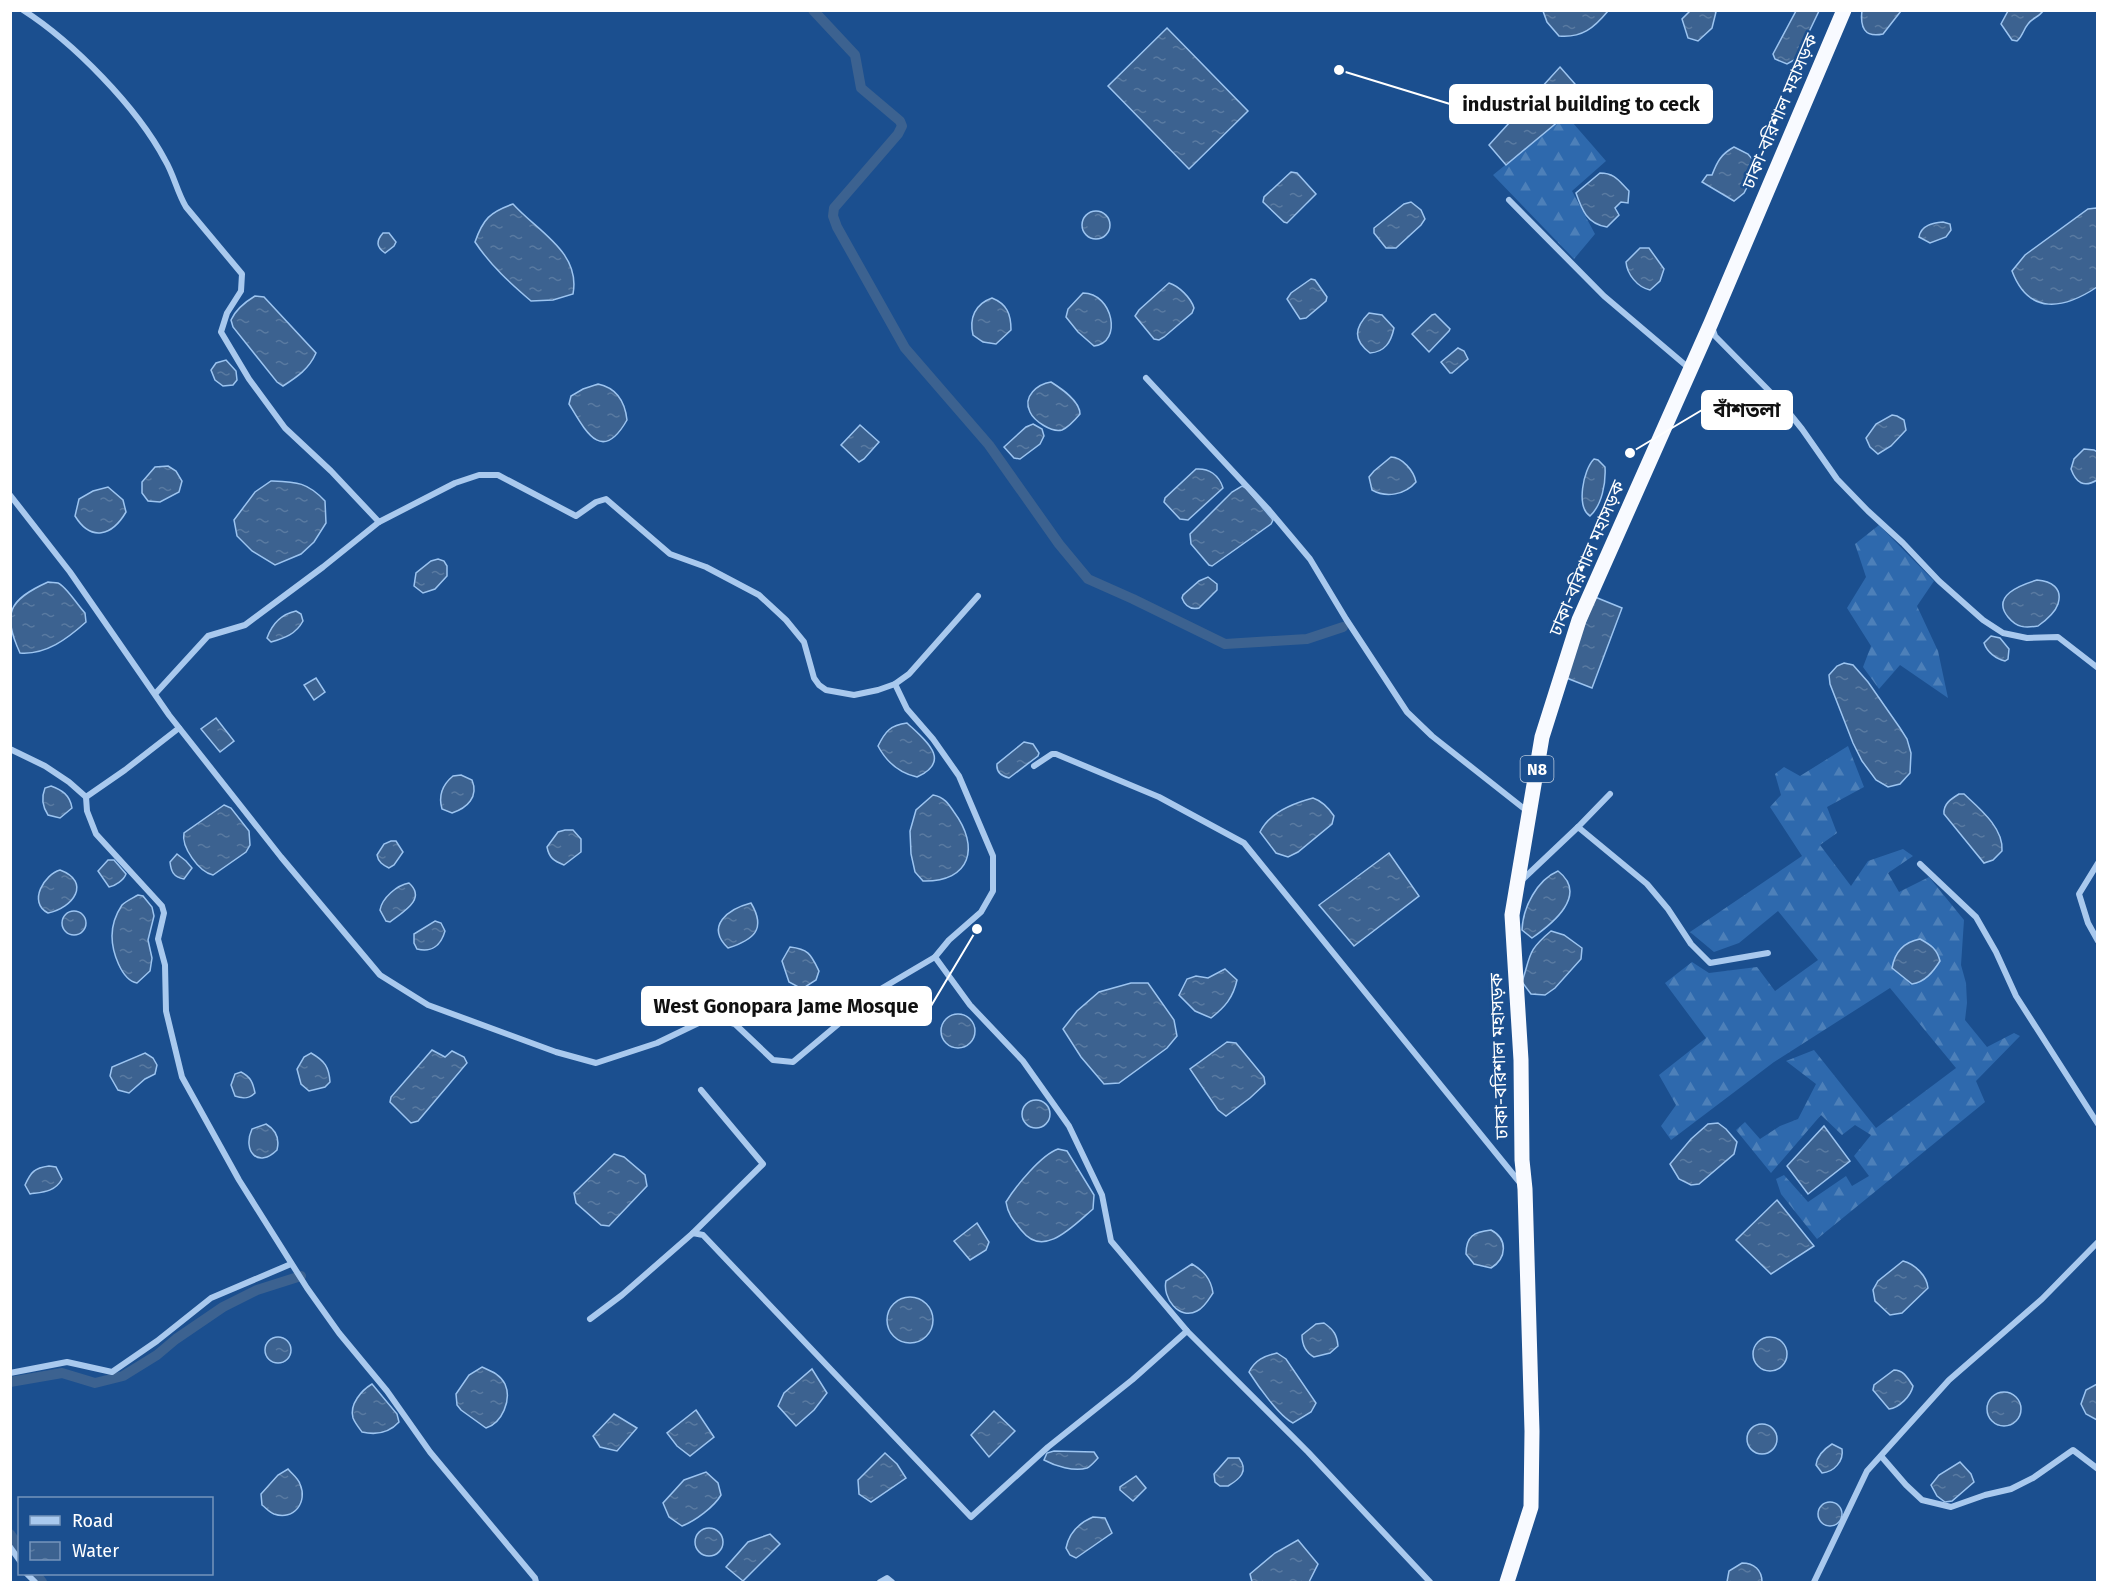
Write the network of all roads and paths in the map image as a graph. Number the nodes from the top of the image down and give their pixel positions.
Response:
1 (22, 10) edge
2 (1844, 10) edge
3 (1509, 200) dead end
4 (1711, 323) junction
5 (1690, 369) junction
6 (1146, 378) dead end
7 (10, 495) edge
8 (380, 522) junction
9 (978, 596) dead end
10 (2097, 668) edge
11 (895, 684) junction
12 (155, 694) junction
13 (179, 728) junction
14 (10, 749) edge
15 (1034, 766) dead end
16 (1610, 794) dead end
17 (86, 797) junction
18 (1529, 813) junction
19 (1578, 827) junction
20 (2097, 863) edge
21 (1920, 864) dead end
22 (1517, 889) junction
23 (2097, 941) edge
24 (1768, 953) dead end
25 (935, 957) junction
26 (701, 1090) dead end
27 (2097, 1124) edge
28 (1525, 1189) junction
29 (693, 1233) junction
30 (2097, 1242) edge
31 (291, 1264) junction
32 (590, 1319) dead end
33 (1187, 1331) junction
34 (10, 1373) edge
35 (1881, 1456) junction
36 (2097, 1469) edge
37 (536, 1582) edge
38 (880, 1582) edge
39 (892, 1582) edge
40 (1430, 1582) edge
41 (1507, 1582) edge
42 (1814, 1582) edge

1 - 8 street
2 - 4 highway, ঢাকা-বরিশাল মহাসড়ক / N8
3 - 5 street
4 - 5 highway, ঢাকা-বরিশাল মহাসড়ক / N8
4 - 10 street
5 - 18 highway, ঢাকা-বরিশাল মহাসড়ক / N8
6 - 18 street
7 - 12 street
8 - 11 street
8 - 12 street
9 - 11 street
11 - 25 street
12 - 13 street
13 - 17 street
13 - 25 street
14 - 17 street
15 - 28 street
16 - 19 street
17 - 31 street
18 - 22 highway, ঢাকা-বরিশাল মহাসড়ক / N8
19 - 22 street
19 - 24 street
20 - 23 street
21 - 27 street
22 - 28 highway, ঢাকা-বরিশাল মহাসড়ক / N8
25 - 33 street
26 - 29 street
28 - 41 highway, ঢাকা-বরিশাল মহাসড়ক / N8
29 - 32 street
29 - 33 street
30 - 35 street
31 - 34 street
31 - 37 street
33 - 40 street
35 - 36 street
35 - 42 street
38 - 39 street

